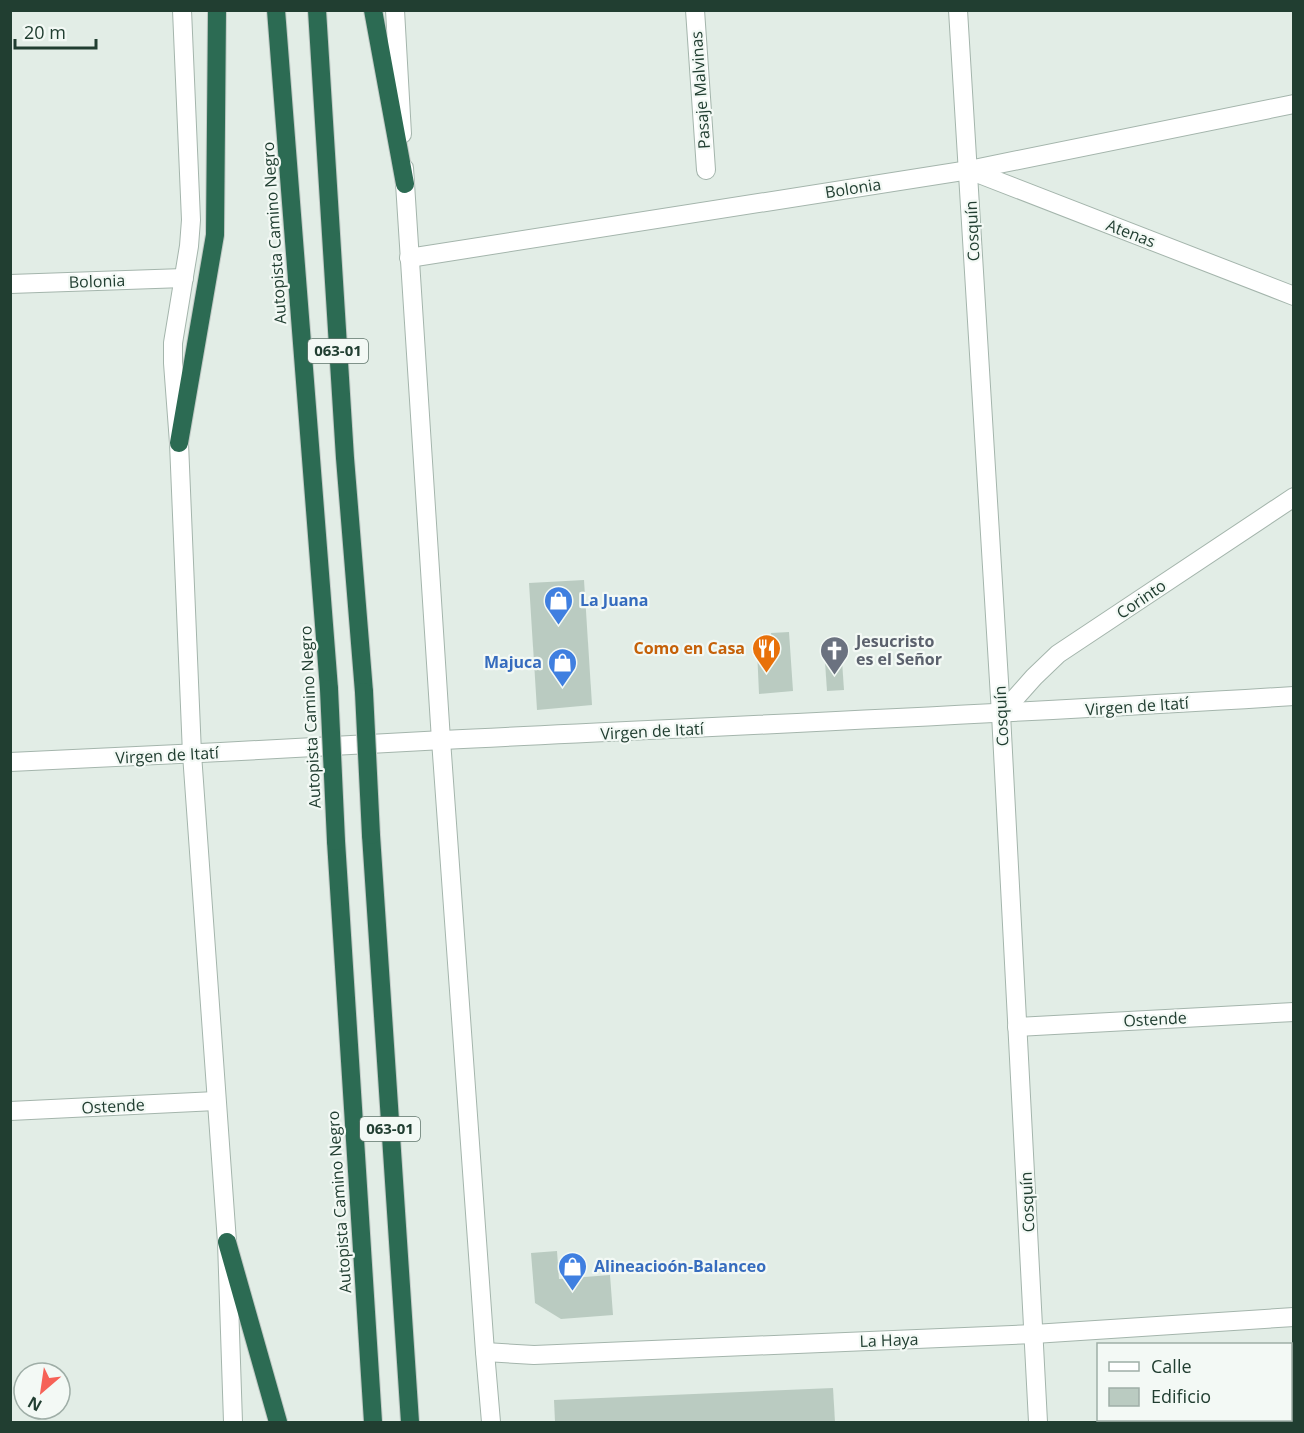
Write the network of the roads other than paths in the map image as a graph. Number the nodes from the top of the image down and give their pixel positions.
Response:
1 (182, 10) edge
2 (217, 10) edge
3 (276, 10) edge
4 (317, 10) edge
5 (373, 10) edge
6 (395, 10) edge
7 (694, 10) edge
8 (958, 10) edge
9 (1293, 104) edge
10 (706, 170) dead end
11 (969, 170) junction
12 (405, 184) junction
13 (409, 258) junction
14 (184, 278) junction
15 (10, 284) edge
16 (1293, 296) edge
17 (179, 443) junction
18 (1293, 497) edge
19 (1293, 696) edge
20 (1001, 714) junction
21 (441, 741) junction
22 (192, 754) junction
23 (10, 762) edge
24 (1293, 1012) edge
25 (1017, 1027) junction
26 (216, 1101) junction
27 (10, 1111) edge
28 (227, 1242) junction
29 (1293, 1317) edge
30 (1034, 1334) junction
31 (485, 1352) junction
32 (233, 1422) edge
33 (278, 1422) edge
34 (373, 1422) edge
35 (410, 1422) edge
36 (491, 1422) edge
37 (1038, 1422) edge

1 - 14 street
2 - 17 highway
3 - 34 highway, Autopista Camino Negro / 063-01, bridge
4 - 35 highway, 063-01, bridge
5 - 12 highway
6 - 12 street
7 - 10 street, Pasaje Malvinas
8 - 11 street, Cosquín
9 - 11 street, Bolonia
11 - 13 street, Bolonia
11 - 16 street, Atenas
11 - 20 street, Cosquín
12 - 13 street
13 - 21 street
14 - 15 street, Bolonia
14 - 17 street
17 - 22 street
18 - 20 street, Corinto
19 - 20 street, Virgen de Itatí
20 - 21 street, Virgen de Itatí
20 - 25 street, Cosquín
21 - 22 street, Virgen de Itatí
21 - 31 street
22 - 23 street, Virgen de Itatí
22 - 26 street
24 - 25 street, Ostende
25 - 30 street, Cosquín
26 - 27 street, Ostende
26 - 28 street
28 - 32 street
28 - 33 highway
29 - 30 street, La Haya
30 - 31 street, La Haya
30 - 37 street, Cosquín
31 - 36 street

